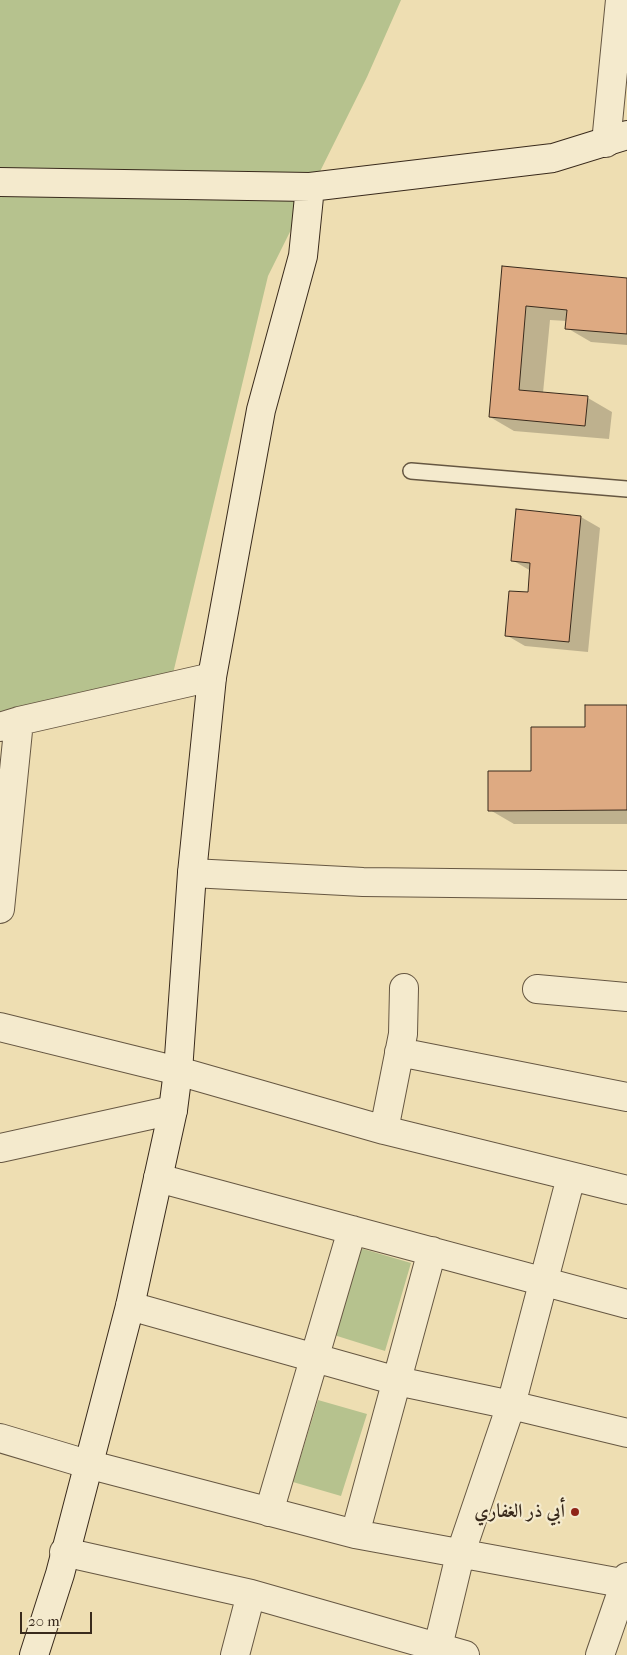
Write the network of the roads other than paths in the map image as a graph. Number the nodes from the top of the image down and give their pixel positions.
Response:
1 (620, 0) edge
2 (616, 139) edge
3 (0, 182) edge
4 (310, 187) junction
5 (411, 471) dead end
6 (627, 488) edge
7 (212, 677) junction
8 (9, 724) edge
9 (192, 873) junction
10 (627, 885) edge
11 (0, 909) edge
12 (404, 988) dead end
13 (537, 989) dead end
14 (627, 997) edge
15 (0, 1027) edge
16 (399, 1052) junction
17 (178, 1071) junction
18 (627, 1097) edge
19 (173, 1110) junction
20 (384, 1130) junction
21 (0, 1148) edge
22 (571, 1177) junction
23 (158, 1178) junction
24 (627, 1190) edge
25 (352, 1230) junction
26 (432, 1251) junction
27 (544, 1282) junction
28 (627, 1304) edge
29 (130, 1306) junction
30 (314, 1356) junction
31 (397, 1381) junction
32 (510, 1404) junction
33 (627, 1433) edge
34 (0, 1438) edge
35 (87, 1464) junction
36 (268, 1512) junction
37 (355, 1534) junction
38 (64, 1552) junction
39 (460, 1555) junction
40 (626, 1581) edge
41 (251, 1594) junction
42 (437, 1651) edge
43 (34, 1655) edge
44 (235, 1655) edge
45 (465, 1655) edge
46 (600, 1655) edge

1 - 2 street
2 - 4 street
3 - 4 street
4 - 7 street
5 - 6 lane
7 - 8 street
7 - 9 street
8 - 11 street
9 - 10 street
9 - 17 street
12 - 16 street
13 - 14 street
15 - 17 street
16 - 18 street
16 - 20 street
17 - 19 street
17 - 20 street
19 - 21 street
19 - 23 street
20 - 22 street
22 - 24 street
22 - 27 street
23 - 25 street
23 - 29 street
25 - 26 street
25 - 30 street
26 - 27 street
26 - 31 street
27 - 28 street
27 - 32 street
29 - 30 street
29 - 35 street
30 - 31 street
30 - 36 street
31 - 32 street
31 - 37 street
32 - 33 street
32 - 39 street
34 - 35 street
35 - 36 street
35 - 38 street
36 - 37 street
37 - 39 street
38 - 41 street
38 - 43 street
39 - 40 street
39 - 42 street
40 - 46 street
41 - 42 street
41 - 44 street
42 - 45 street

